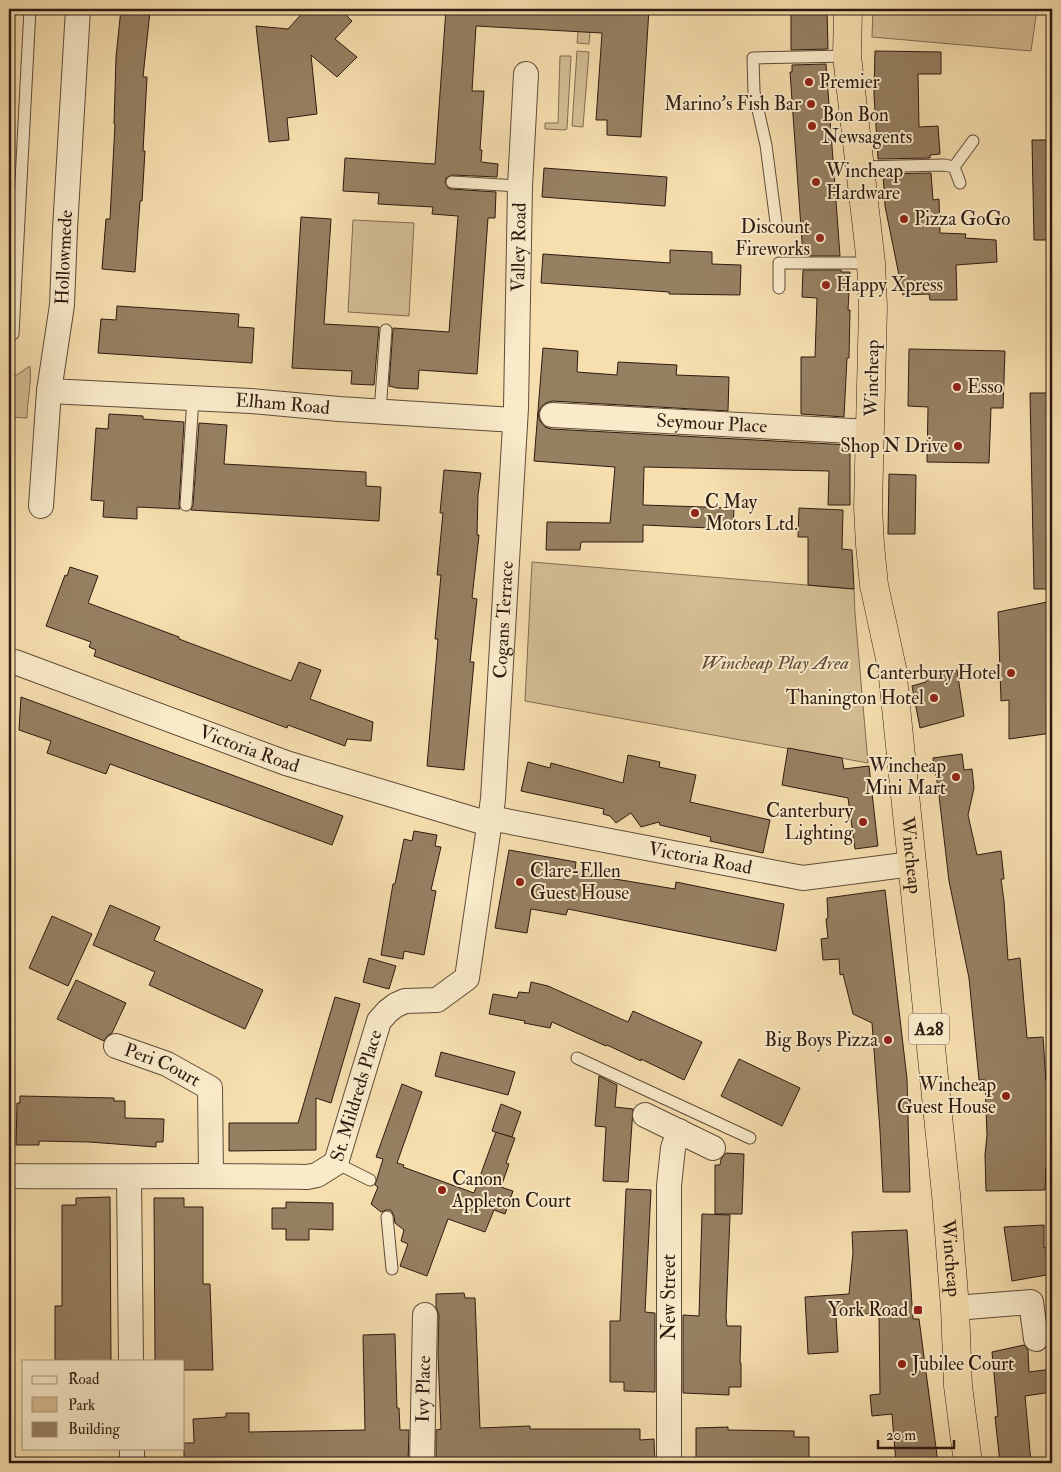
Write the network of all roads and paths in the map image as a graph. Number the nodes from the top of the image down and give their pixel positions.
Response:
1 (30, 9) edge
2 (78, 9) edge
3 (848, 9) edge
4 (847, 56) junction
5 (526, 74) dead end
6 (973, 142) dead end
7 (860, 167) junction
8 (954, 167) junction
9 (452, 182) dead end
10 (960, 183) dead end
11 (520, 186) junction
12 (776, 222) dead end
13 (871, 264) junction
14 (780, 288) dead end
15 (12, 290) edge
16 (386, 330) dead end
17 (9, 333) edge
18 (50, 391) junction
19 (193, 398) junction
20 (380, 410) junction
21 (552, 415) dead end
22 (515, 420) junction
23 (871, 432) junction
24 (186, 505) dead end
25 (41, 506) dead end
26 (15, 662) dead end
27 (490, 821) junction
28 (912, 864) junction
29 (116, 1046) dead end
30 (577, 1058) dead end
31 (645, 1115) dead end
32 (684, 1121) junction
33 (750, 1138) dead end
34 (713, 1148) dead end
35 (336, 1163) junction
36 (211, 1175) junction
37 (9, 1176) edge
38 (129, 1177) junction
39 (370, 1180) dead end
40 (388, 1217) dead end
41 (392, 1269) dead end
42 (955, 1308) junction
43 (425, 1315) dead end
44 (1036, 1339) dead end
45 (131, 1360) edge
46 (132, 1450) edge
47 (132, 1463) edge
48 (422, 1463) edge
49 (669, 1463) edge
50 (968, 1463) edge

1 - 15 lane
2 - 18 street, Hollowmede
3 - 4 highway, Wincheap / A28
4 - 7 highway, Wincheap / A28
4 - 12 lane
5 - 11 street, Valley Road
6 - 8 lane
7 - 8 lane
7 - 13 highway, Wincheap / A28
8 - 10 lane
9 - 11 lane
11 - 22 street, Valley Road
13 - 14 lane
13 - 23 highway, Wincheap / A28
15 - 17 lane
16 - 20 lane
18 - 19 street, Elham Road
18 - 25 street, Hollowmede
19 - 20 street, Elham Road
19 - 24 lane
20 - 22 street, Elham Road
21 - 23 street, Seymour Place
22 - 27 street, Cogans Terrace
23 - 28 highway, Wincheap / A28
26 - 27 street, Victoria Road
27 - 28 street, Victoria Road
27 - 35 street, St. Mildreds Place
28 - 42 highway, Wincheap / A28
29 - 36 street, Peri Court
30 - 32 lane
31 - 32 street
32 - 33 lane
32 - 34 street
32 - 49 street, New Street
35 - 36 street, St. Mildreds Place
35 - 39 lane
36 - 38 street, St. Mildreds Place
37 - 38 street, St. Mildreds Place
38 - 45 street
40 - 41 lane
42 - 44 street
42 - 50 highway, Wincheap / A28
43 - 48 street, Ivy Place
46 - 47 street

